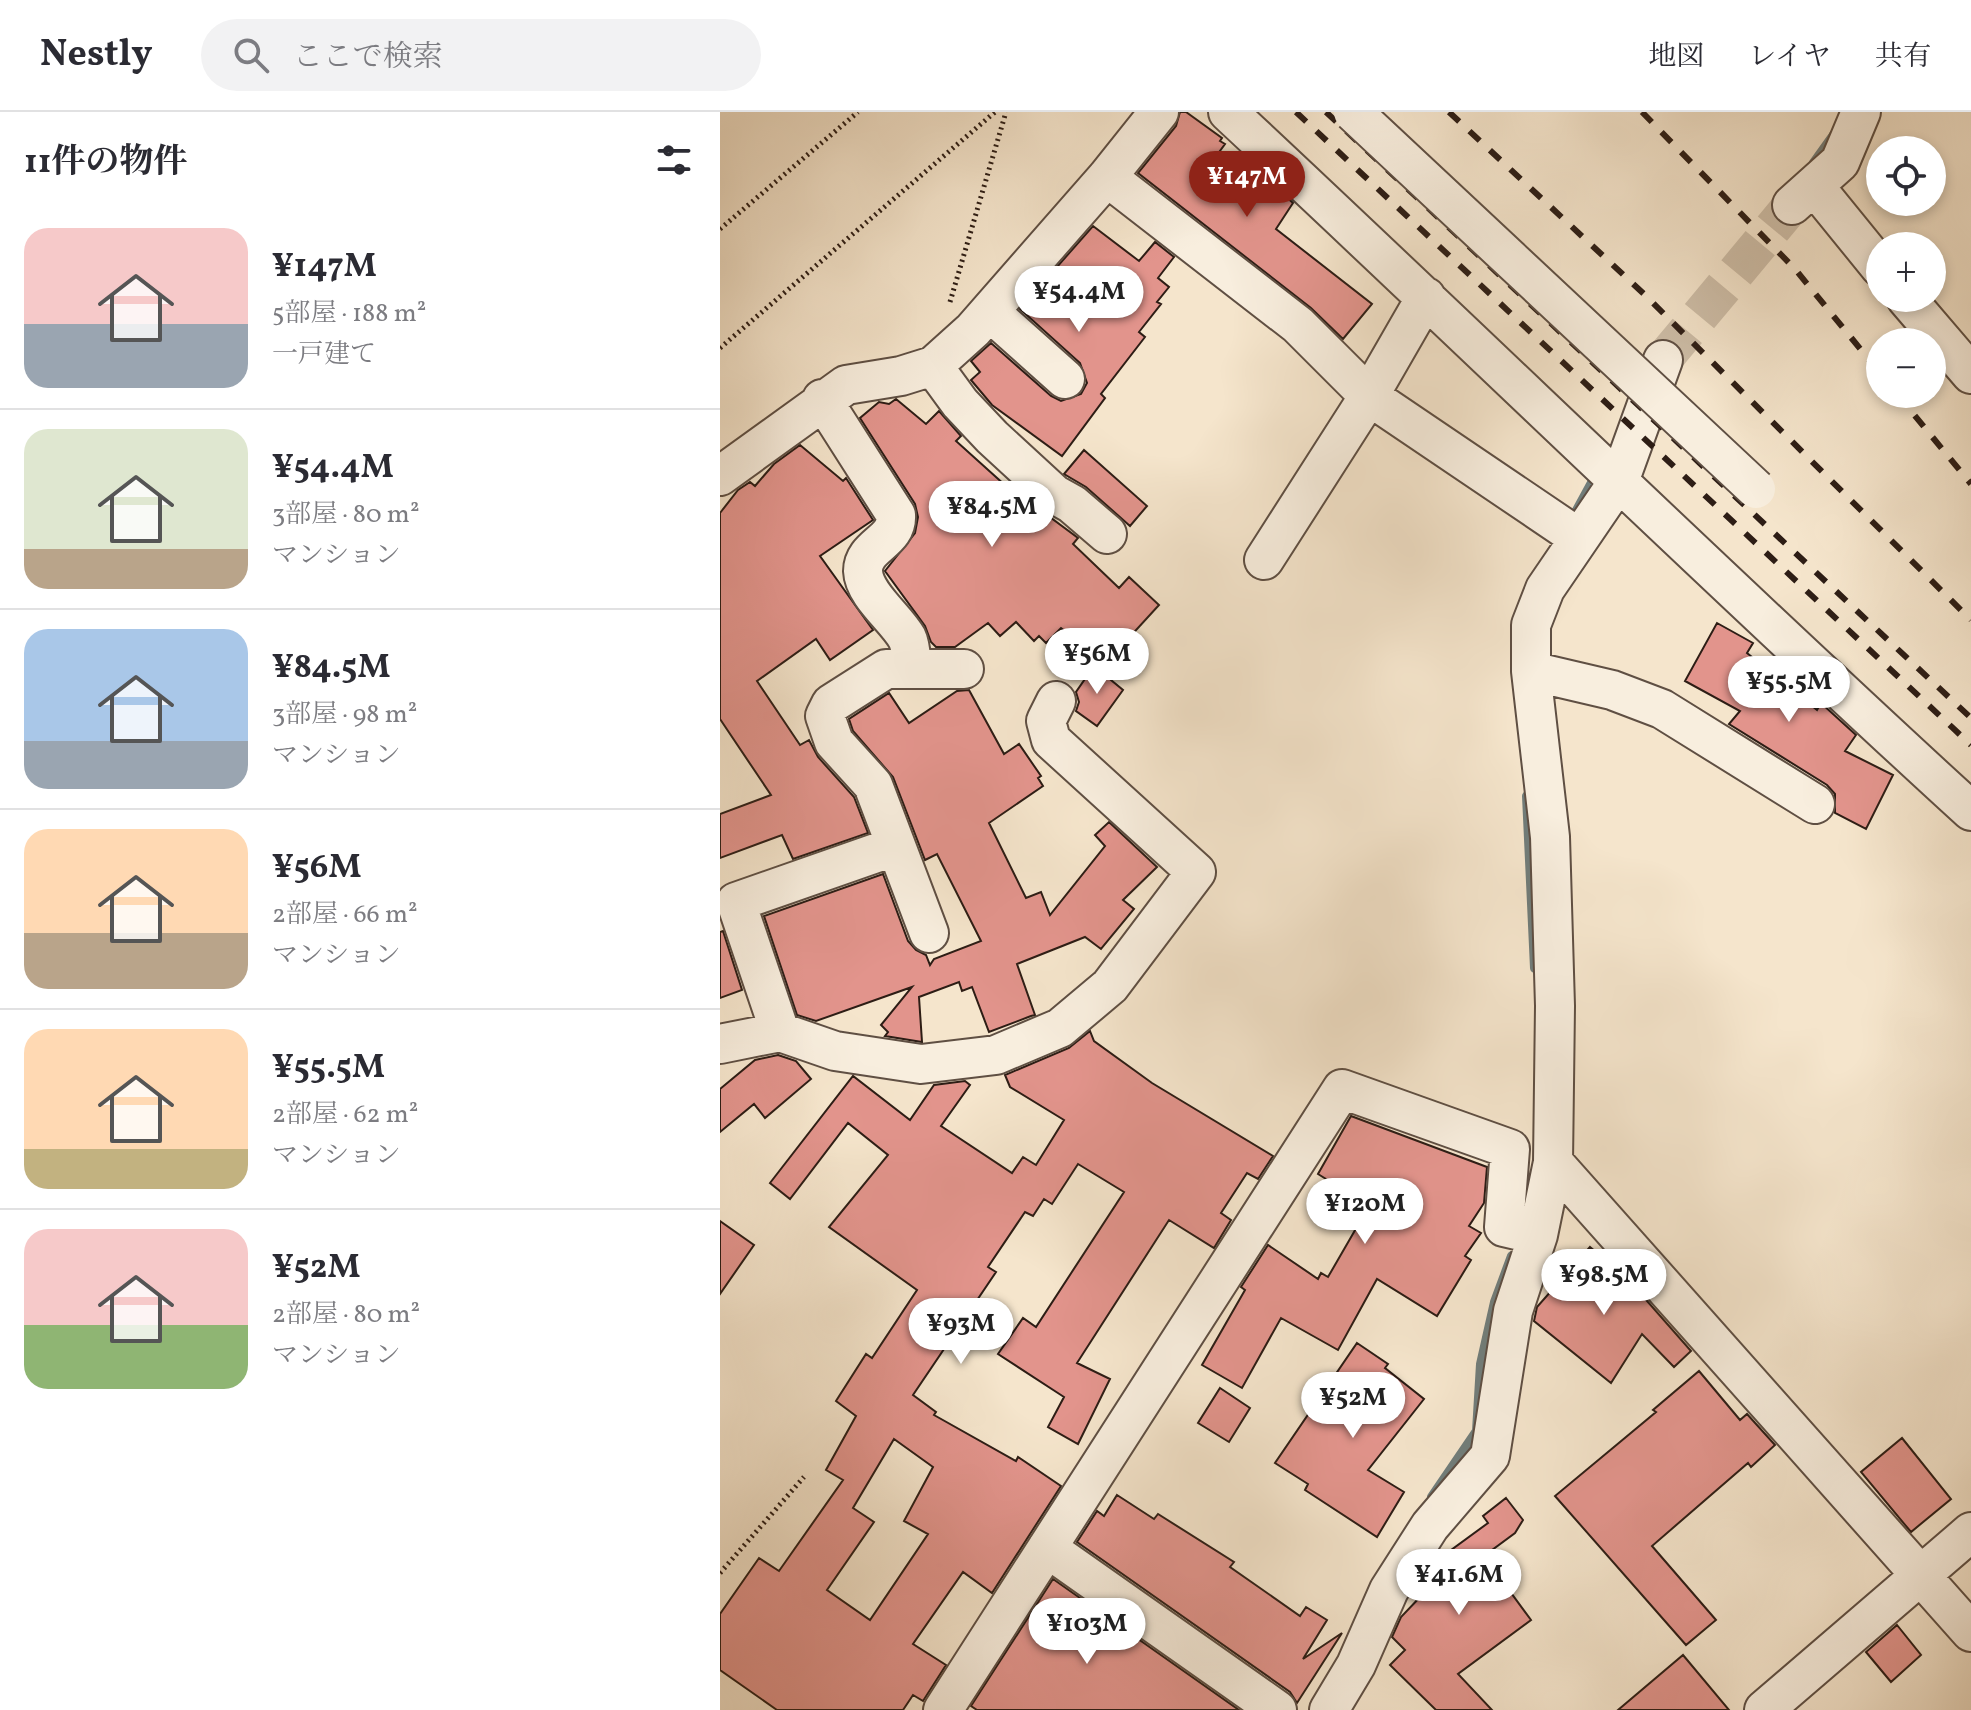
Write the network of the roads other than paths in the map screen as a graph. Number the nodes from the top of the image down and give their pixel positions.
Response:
1 (1159, 112) edge
2 (1228, 112) edge
3 (1353, 112) edge
4 (1861, 112) edge
5 (1107, 177) junction
6 (1866, 254) edge
7 (1426, 297) junction
8 (990, 312) junction
9 (1918, 312) edge
10 (940, 359) junction
11 (1663, 360) tunnel mouth
12 (1971, 374) edge
13 (1065, 379) dead end
14 (1369, 396) junction
15 (822, 399) junction
16 (720, 476) edge
17 (1620, 479) junction
18 (1756, 489) dead end
19 (1570, 532) junction
20 (1107, 534) dead end
21 (1264, 560) dead end
22 (912, 668) junction
23 (964, 669) dead end
24 (1531, 671) junction
25 (1056, 701) dead end
26 (1815, 804) dead end
27 (1971, 811) edge
28 (896, 846) junction
29 (929, 933) dead end
30 (780, 1032) junction
31 (720, 1044) edge
32 (1553, 1162) junction
33 (1521, 1231) junction
34 (1971, 1532) edge
35 (1047, 1548) junction
36 (1921, 1575) junction
37 (1971, 1632) edge
38 (943, 1710) edge
39 (1277, 1710) edge
40 (1329, 1710) edge
41 (1764, 1710) edge

1 - 5 street
2 - 7 street
3 - 18 street, bridge
4 - 6 street
5 - 8 street
5 - 14 street
7 - 14 street
7 - 17 street
8 - 10 street
8 - 13 street
9 - 12 street
10 - 15 street
10 - 20 street
11 - 17 street
14 - 19 street
14 - 21 street
15 - 16 street
15 - 22 street
17 - 19 street
17 - 27 street
19 - 24 street
22 - 23 street
22 - 28 street
24 - 26 street
24 - 32 street
25 - 30 street
28 - 29 street
28 - 30 street
30 - 31 street
32 - 33 street
32 - 36 street
33 - 35 street
33 - 40 street
34 - 36 street
35 - 38 street
35 - 39 street
36 - 37 street
36 - 41 street

